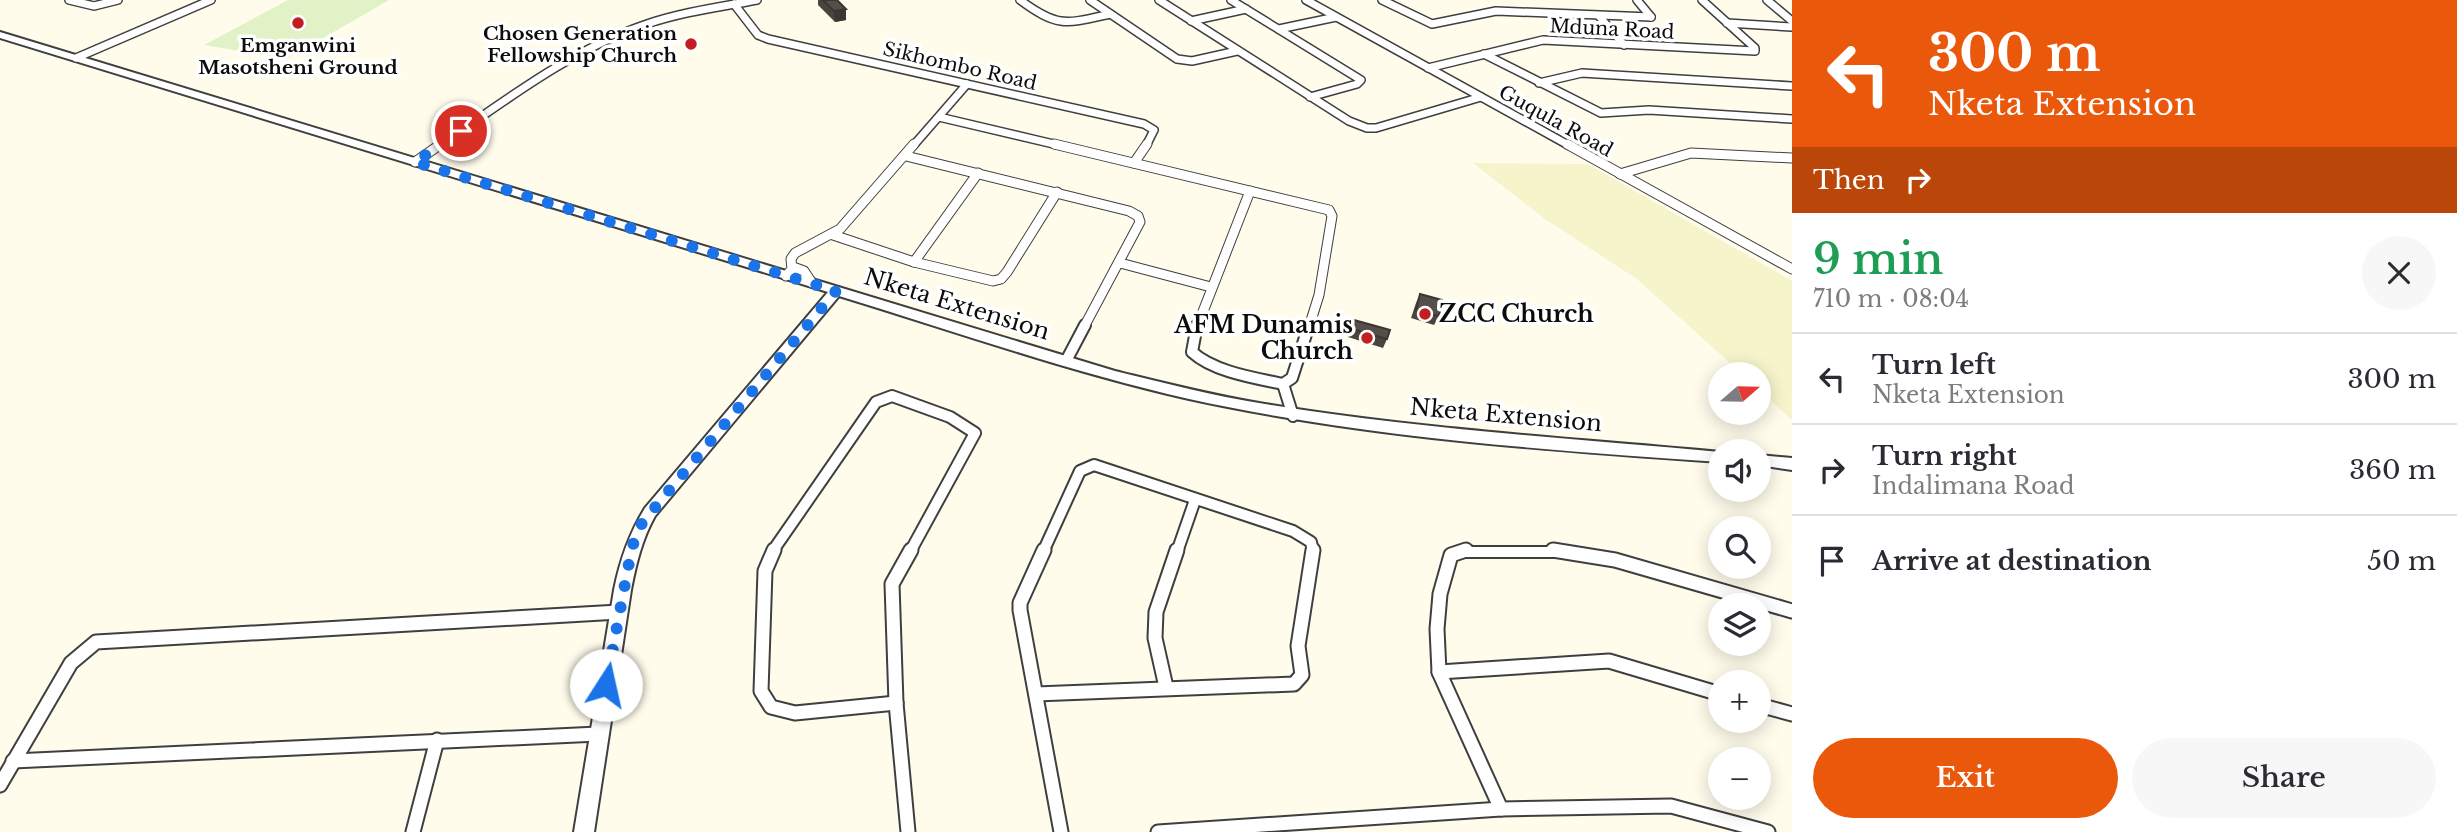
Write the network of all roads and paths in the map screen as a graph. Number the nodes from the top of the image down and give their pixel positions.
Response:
1 (69, 0) edge
2 (118, 0) edge
3 (211, 0) edge
4 (757, 0) edge
5 (1020, 0) edge
6 (1090, 0) edge
7 (1159, 0) edge
8 (1231, 0) edge
9 (1306, 0) edge
10 (1384, 0) edge
11 (1637, 0) edge
12 (1702, 0) edge
13 (1767, 0) edge
14 (734, 4) junction
15 (1246, 9) junction
16 (1110, 14) junction
17 (1599, 16) junction
18 (1336, 17) junction
19 (1191, 21) junction
20 (1792, 21) edge
21 (1727, 23) junction
22 (1792, 27) edge
23 (1279, 29) junction
24 (0, 35) edge
25 (1624, 45) junction
26 (1237, 51) junction
27 (1484, 54) junction
28 (76, 58) junction
29 (1428, 68) junction
30 (1539, 83) junction
31 (967, 84) junction
32 (1792, 86) edge
33 (1310, 97) junction
34 (1481, 97) junction
35 (939, 117) junction
36 (1792, 119) edge
37 (906, 156) junction
38 (1792, 158) edge
39 (415, 162) junction
40 (1134, 163) junction
41 (978, 173) junction
42 (1620, 174) junction
43 (1250, 191) junction
44 (1057, 192) junction
45 (833, 235) junction
46 (914, 262) junction
47 (1120, 262) junction
48 (1792, 268) edge
49 (790, 271) junction
50 (1211, 287) junction
51 (836, 291) junction
52 (1066, 361) junction
53 (1283, 384) junction
54 (1293, 416) junction
55 (1708, 456) edge
56 (1771, 461) edge
57 (1792, 464) edge
58 (1195, 500) junction
59 (1792, 611) edge
60 (619, 612) junction
61 (1439, 672) junction
62 (1166, 687) junction
63 (1708, 690) edge
64 (1036, 694) junction
65 (897, 703) junction
66 (1771, 708) edge
67 (1792, 714) edge
68 (598, 734) junction
69 (437, 740) junction
70 (13, 761) junction
71 (0, 785) edge
72 (1501, 809) junction
73 (413, 832) edge
74 (584, 832) edge
75 (908, 832) edge
76 (1061, 832) edge
77 (1158, 832) edge
78 (1768, 832) edge

1 - 2 street
3 - 28 street
4 - 14 street
5 - 16 street
6 - 16 street
7 - 19 street
8 - 15 street
9 - 18 street, Guqula Road
10 - 17 street
11 - 17 street
12 - 21 street
13 - 20 street
14 - 31 street, Sikhombo Road
14 - 39 street
15 - 19 street
15 - 23 street
16 - 26 street
17 - 25 street
18 - 23 street
18 - 29 street, Guqula Road
19 - 26 street
21 - 22 street
21 - 25 street, Mduna Road
23 - 33 street
24 - 28 street, Nketa Extension
25 - 27 street, Mduna Road
26 - 33 street
27 - 29 street, Mduna Road
27 - 30 street
28 - 39 street, Nketa Extension
29 - 34 street, Guqula Road
30 - 32 street
30 - 36 street
31 - 35 street
31 - 40 street, Sikhombo Road
33 - 34 street
34 - 42 street, Guqula Road
35 - 37 street
35 - 40 street
37 - 41 street
37 - 45 street
38 - 42 street
39 - 49 street, Nketa Extension
40 - 43 street
41 - 44 street
41 - 46 street
42 - 48 street, Guqula Road
43 - 50 street
43 - 53 street
44 - 46 street
44 - 47 street
45 - 46 street
45 - 49 street
47 - 50 street
47 - 52 street
49 - 51 street, Nketa Extension
50 - 53 street
51 - 52 street, Nketa Extension
51 - 60 street
52 - 54 street, Nketa Extension
53 - 54 street
54 - 55 street, Nketa Extension
56 - 57 street
58 - 62 street
58 - 62 street
58 - 64 street
59 - 61 street
60 - 68 street
60 - 70 street
61 - 63 street
61 - 72 street
62 - 64 street
64 - 76 street
65 - 65 street
65 - 75 street
66 - 67 street
68 - 69 street
68 - 74 street
69 - 70 street
69 - 73 street
70 - 71 street
72 - 77 street
72 - 78 street

